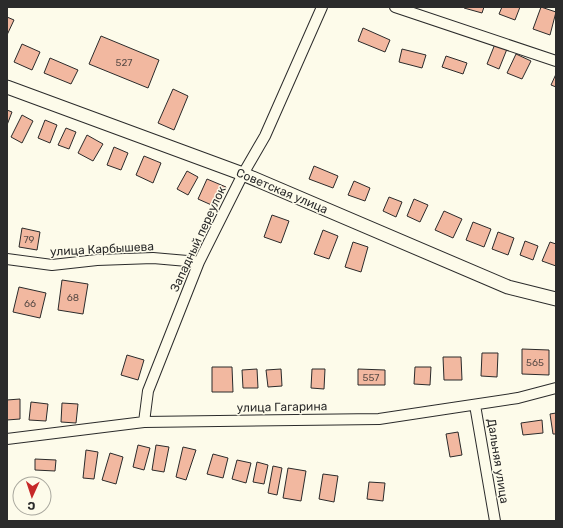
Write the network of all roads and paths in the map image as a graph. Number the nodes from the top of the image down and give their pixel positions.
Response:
1 (322, 7) edge
2 (395, 7) edge
3 (556, 61) edge
4 (7, 87) edge
5 (243, 174) junction
6 (7, 259) edge
7 (199, 262) junction
8 (556, 299) edge
9 (556, 388) edge
10 (475, 405) junction
11 (144, 422) junction
12 (7, 439) edge
13 (495, 521) edge

1 - 5 street, Западный переулок
2 - 3 street
4 - 5 street, Советская улица
5 - 7 street, Западный переулок
5 - 8 street, Советская улица
6 - 7 street, улица Карбышева
7 - 11 street, Западный переулок
9 - 10 street, улица Гагарина
10 - 11 street, улица Гагарина
10 - 13 street, Дальняя улица
11 - 12 street, улица Гагарина

